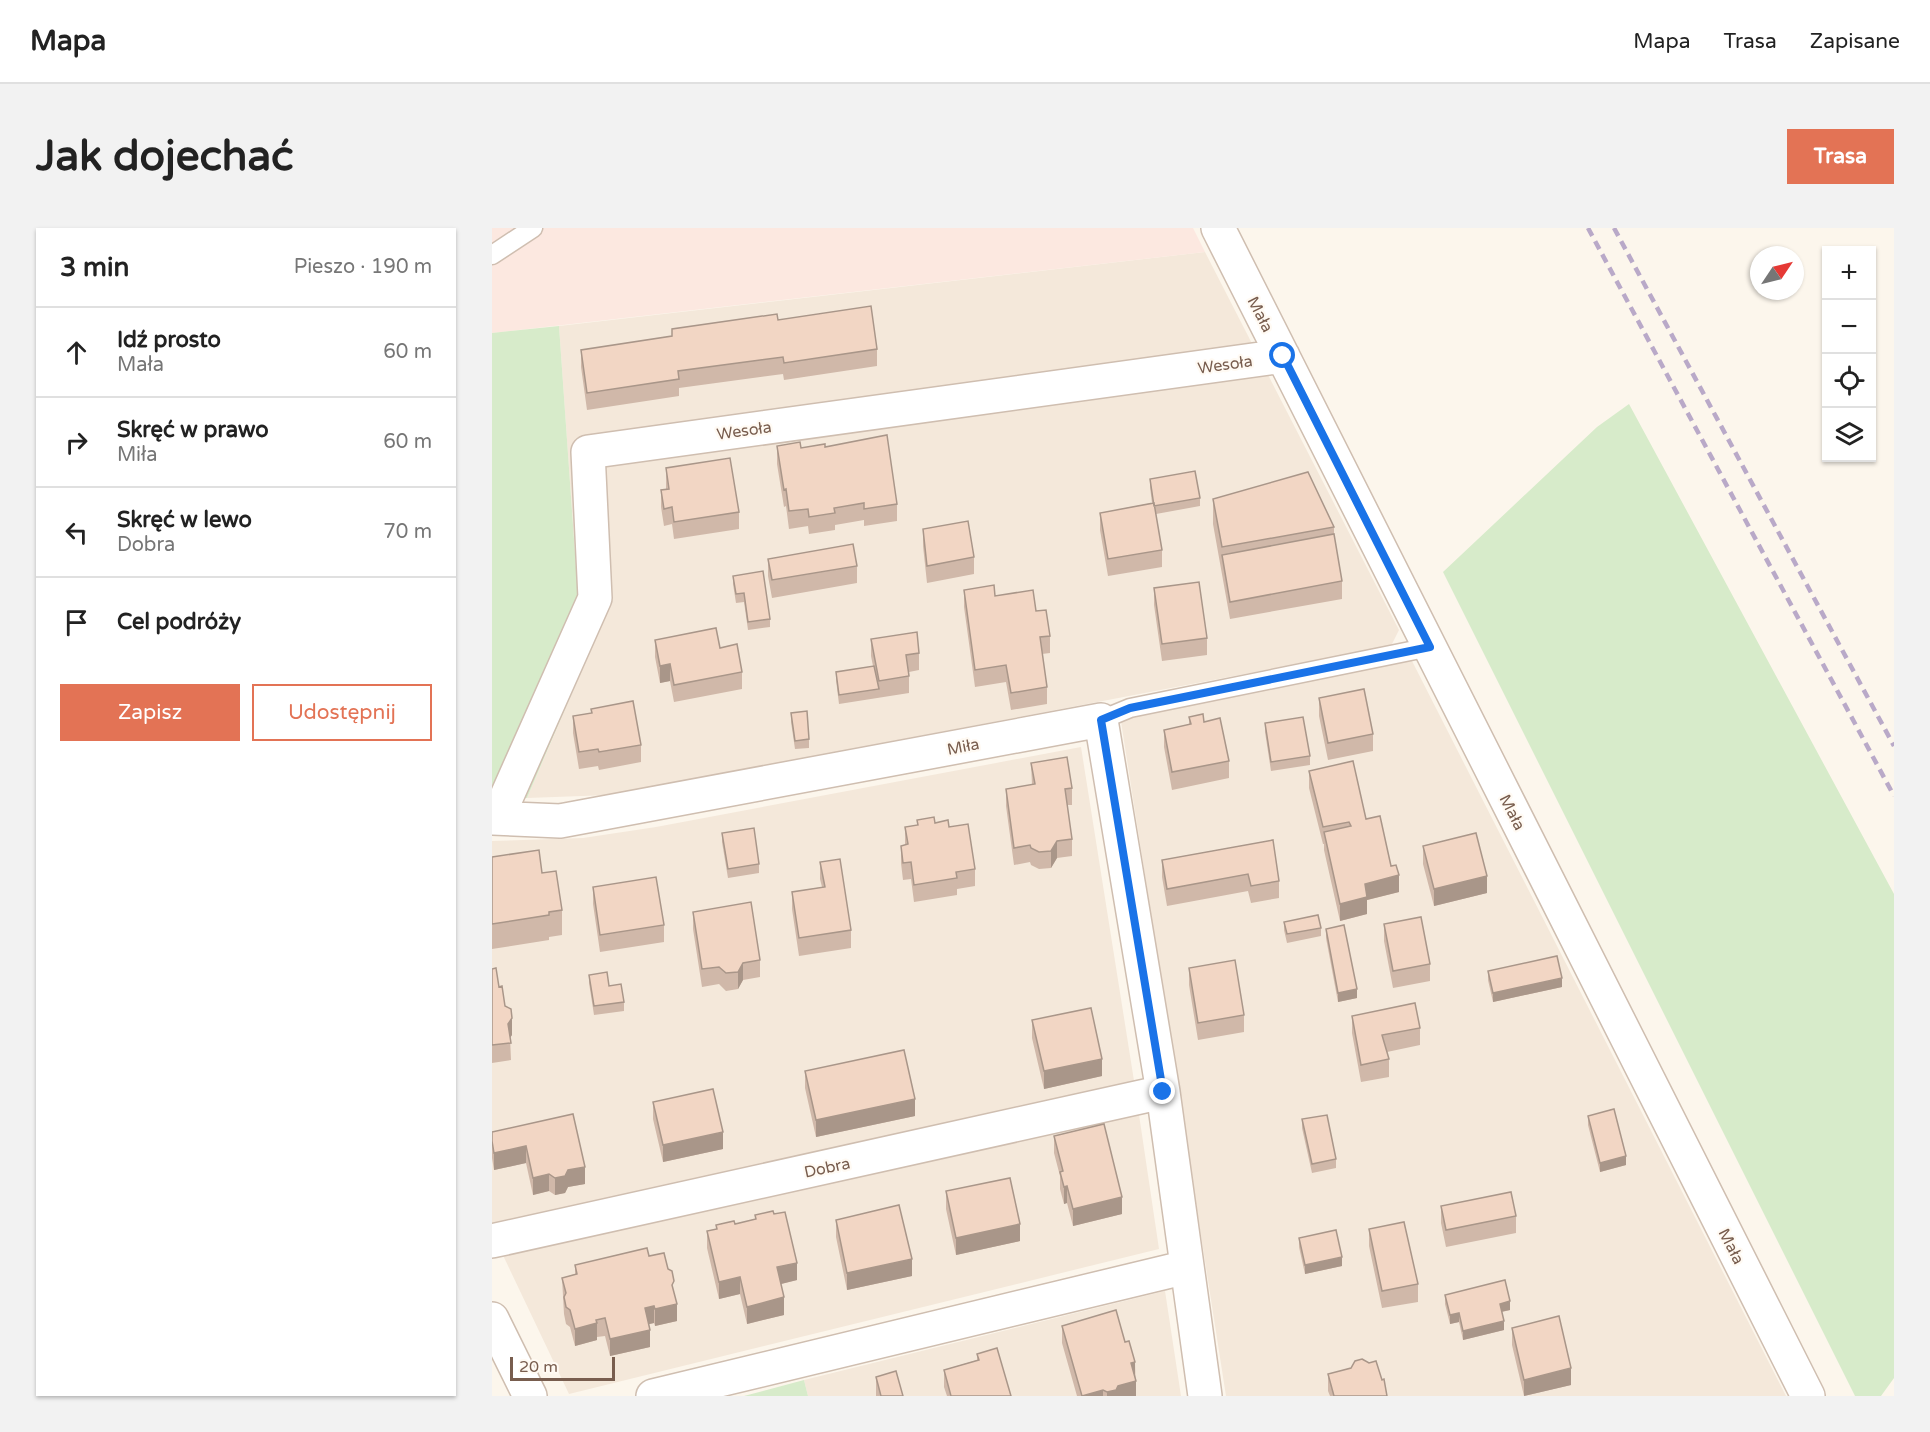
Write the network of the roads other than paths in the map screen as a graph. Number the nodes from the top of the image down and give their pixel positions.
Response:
1 (533, 228) edge
2 (1218, 228) edge
3 (492, 255) edge
4 (1283, 356) junction
5 (1430, 647) junction
6 (1101, 720) junction
7 (492, 812) edge
8 (492, 818) edge
9 (1163, 1092) junction
10 (492, 1241) edge
11 (1186, 1267) junction
12 (492, 1319) edge
13 (530, 1396) edge
14 (653, 1396) edge
15 (1205, 1396) edge
16 (1808, 1396) edge

1 - 3 lane
2 - 4 street, Mała
4 - 5 street, Mała
4 - 7 street, Wesoła
5 - 6 lane, Miła
5 - 16 street, Mała
6 - 8 street, Miła
6 - 9 street
9 - 10 street, Dobra
9 - 11 street
11 - 14 street
11 - 15 street
12 - 13 street

